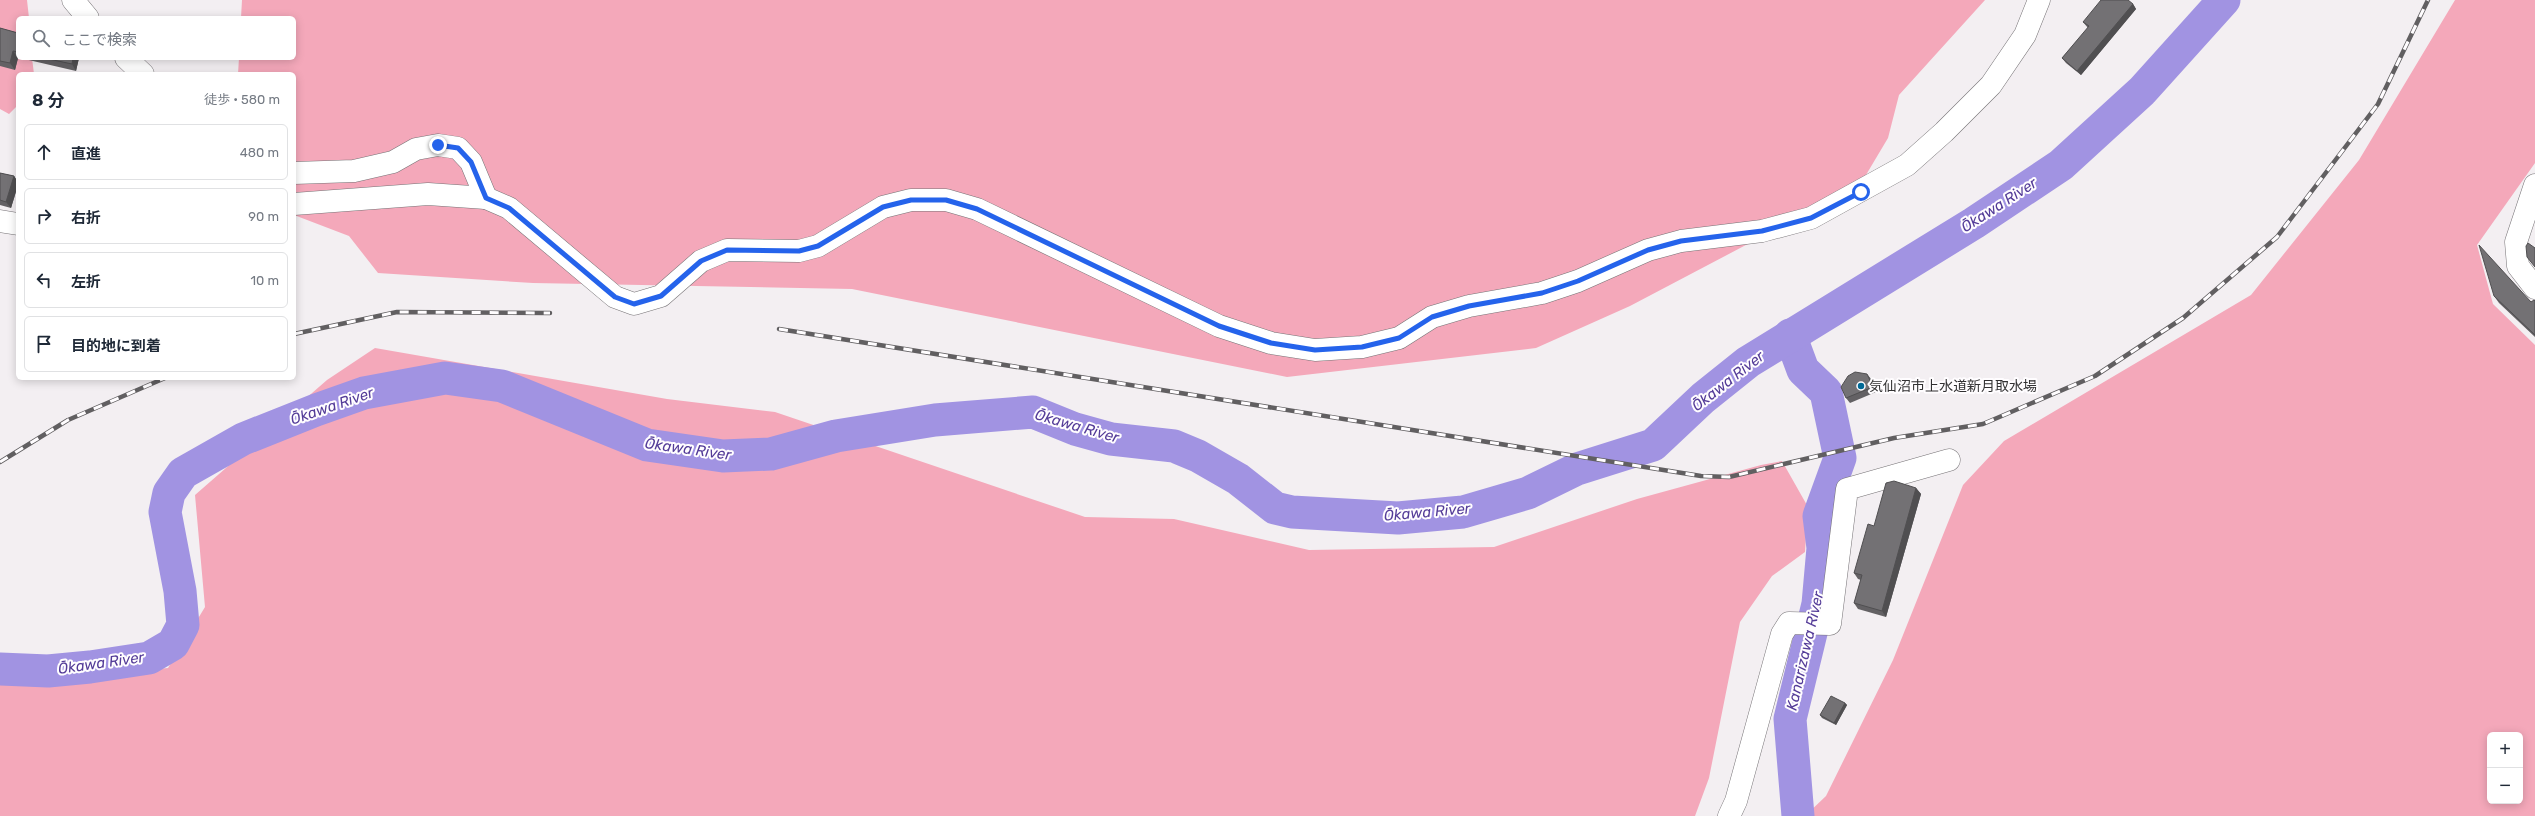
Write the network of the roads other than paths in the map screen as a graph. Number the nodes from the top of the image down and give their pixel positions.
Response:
1 (73, 0) edge
2 (2039, 0) edge
3 (86, 16) edge
4 (128, 60) edge
5 (141, 72) edge
6 (296, 173) edge
7 (2535, 185) edge
8 (486, 198) junction
9 (296, 204) edge
10 (0, 221) edge
11 (16, 224) edge
12 (2535, 288) edge
13 (1949, 460) dead end
14 (1729, 816) edge

1 - 3 street
2 - 8 street
4 - 5 street
6 - 8 street
7 - 12 street
8 - 9 street
10 - 11 street
13 - 14 street

